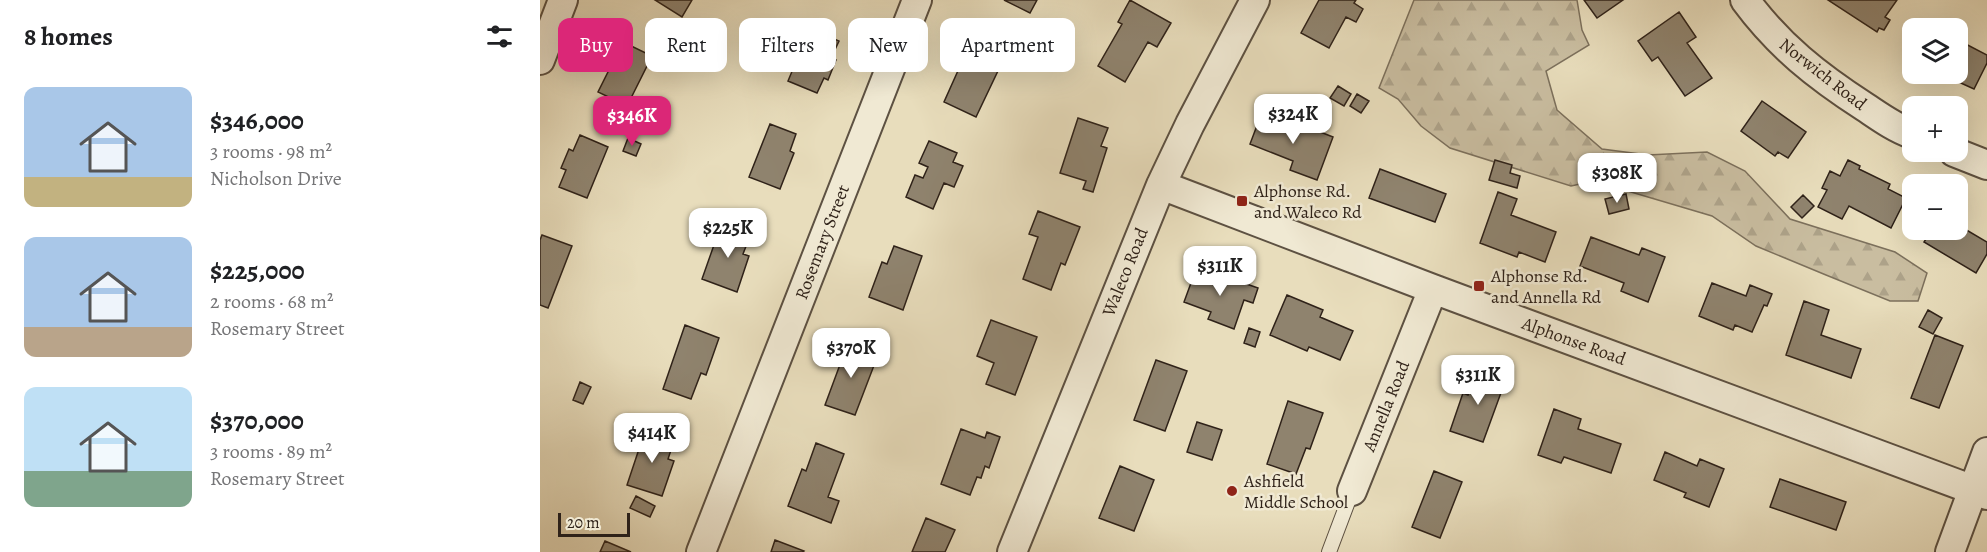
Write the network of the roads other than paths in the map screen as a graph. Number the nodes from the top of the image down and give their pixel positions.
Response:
1 (563, 0) edge
2 (917, 0) edge
3 (1255, 0) edge
4 (1745, 0) edge
5 (540, 60) edge
6 (1902, 130) edge
7 (1968, 158) edge
8 (1987, 165) edge
9 (1161, 185) junction
10 (1433, 289) junction
11 (1987, 452) edge
12 (1352, 491) joint
13 (1980, 492) edge
14 (700, 552) edge
15 (1012, 552) edge
16 (1329, 552) edge
17 (1950, 552) edge

1 - 5 street
2 - 14 street, Rosemary Street
3 - 9 street, Waleco Road
4 - 6 street, Norwich Road
7 - 8 street
9 - 10 street, Alphonse Road
9 - 15 street, Waleco Road
10 - 12 street, Annella Road
10 - 13 street, Alphonse Road
11 - 13 street
12 - 16 lane
13 - 17 street

